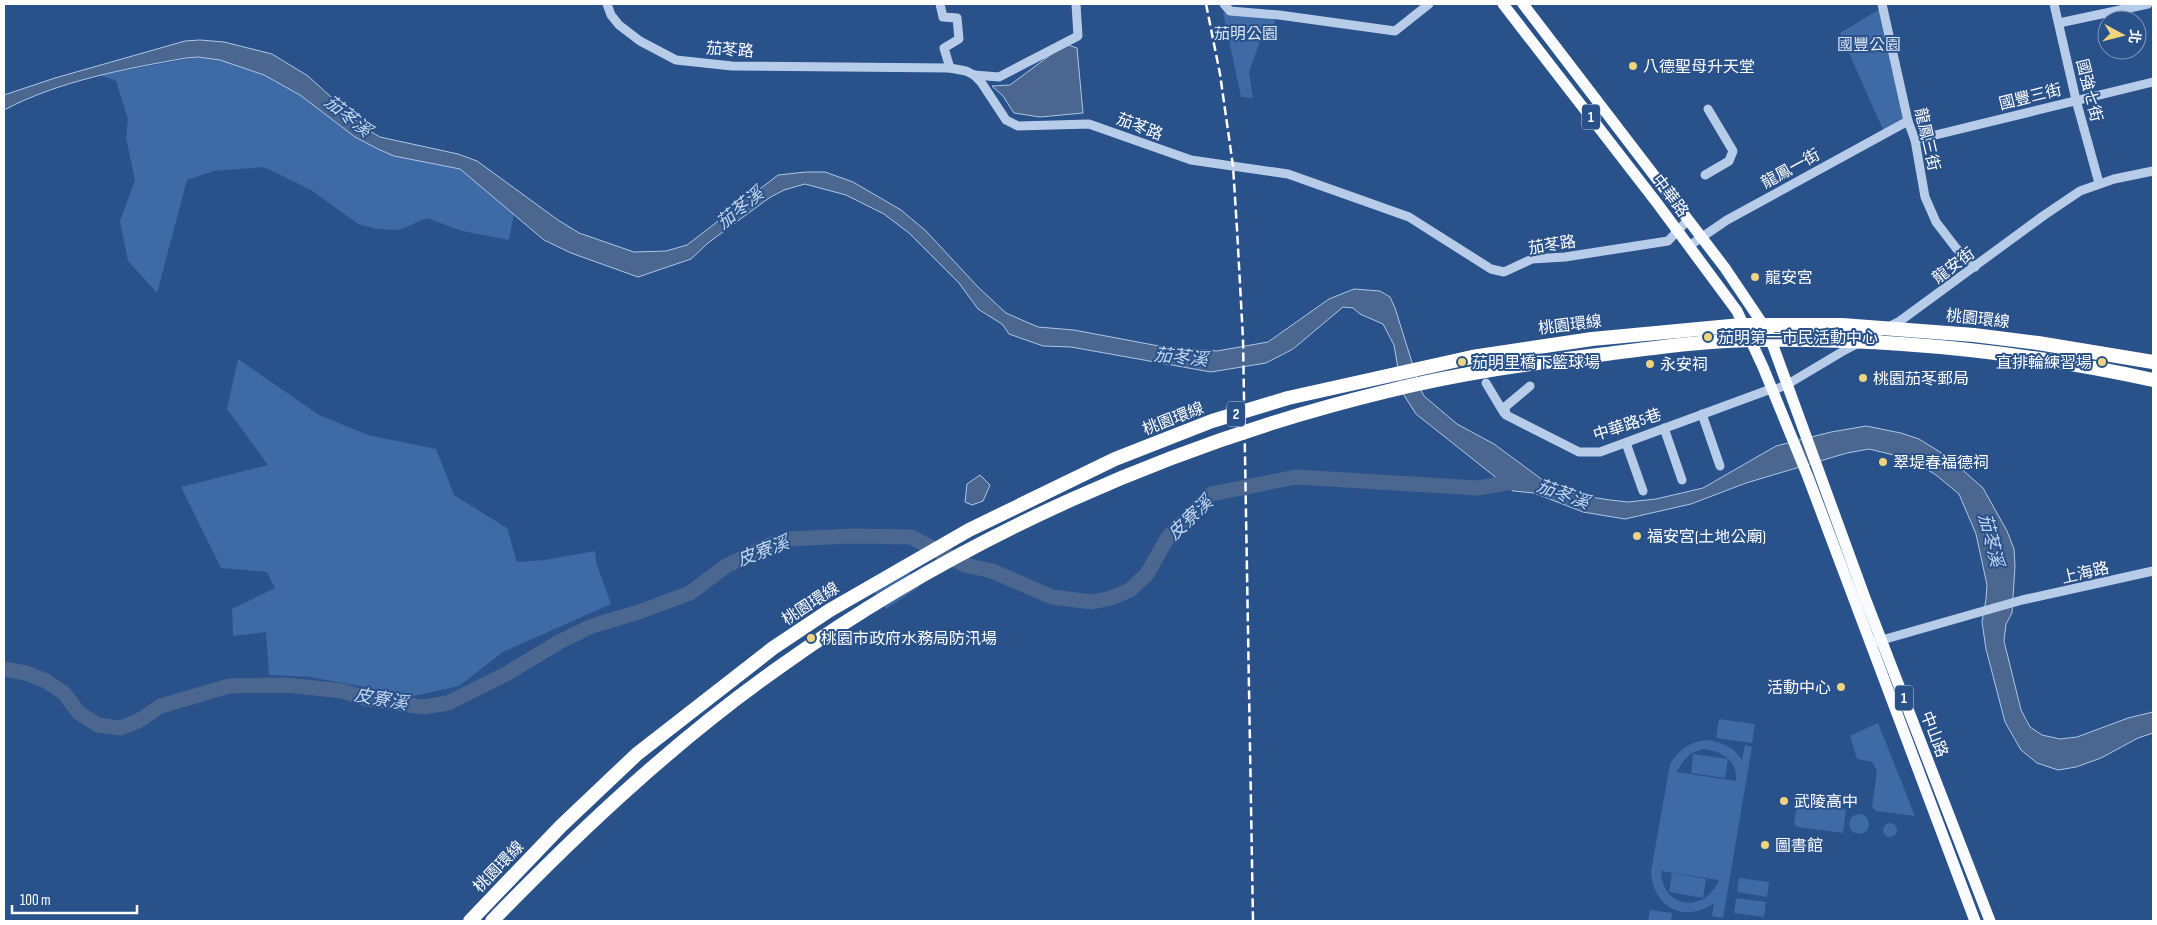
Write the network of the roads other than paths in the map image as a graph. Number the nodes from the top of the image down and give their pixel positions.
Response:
1 (607, 4) edge
2 (940, 4) edge
3 (1076, 4) edge
4 (1224, 4) edge
5 (1430, 4) edge
6 (1503, 4) edge
7 (1523, 4) edge
8 (1882, 4) edge
9 (2054, 4) edge
10 (2148, 4) edge
11 (2059, 23) junction
12 (950, 68) junction
13 (974, 75) junction
14 (2153, 82) edge
15 (2076, 100) junction
16 (1708, 109) dead end
17 (1908, 121) junction
18 (1915, 140) junction
19 (2153, 171) edge
20 (1705, 175) dead end
21 (2099, 183) junction
22 (1688, 220) junction
23 (1677, 230) junction
24 (1702, 237) junction
25 (1689, 246) junction
26 (1975, 267) junction
27 (2153, 362) edge
28 (2153, 380) edge
29 (1486, 383) dead end
30 (1788, 384) junction
31 (1530, 386) dead end
32 (1772, 390) junction
33 (1702, 414) junction
34 (1506, 415) junction
35 (1664, 428) junction
36 (1626, 443) junction
37 (1720, 466) dead end
38 (1820, 475) joint
39 (1808, 477) joint
40 (1682, 480) dead end
41 (1643, 491) dead end
42 (2153, 571) edge
43 (1876, 642) junction
44 (470, 921) edge
45 (492, 921) edge
46 (1975, 921) edge
47 (1990, 921) edge

1 - 12 street, 茄苳路
2 - 12 street
3 - 13 street
4 - 5 street
6 - 23 main road, 中華路 / 1
7 - 22 main road, 中華路 / 1
8 - 17 street, 龍鳳三街
9 - 11 street, 國強七街
10 - 11 street
11 - 15 street, 國強七街
12 - 13 street, 茄苳路
13 - 23 street, 茄苳路
14 - 15 street, 國豐三街
15 - 18 street, 國豐三街
15 - 21 street, 國強七街
16 - 20 street
17 - 18 street, 龍鳳三街
17 - 24 street, 龍鳳一街
18 - 26 street, 龍鳳三街
19 - 21 street, 龍安街
21 - 26 street, 龍安街
22 - 23 street, 茄苳路
22 - 24 main road, 中華路 / 1
23 - 25 main road, 中華路 / 1
24 - 25 street, 龍鳳一街
24 - 30 main road, 中華路 / 1
25 - 32 main road, 中華路 / 1
26 - 30 street, 龍安街
27 - 44 highway, 桃園環線 / 2, bridge
28 - 45 highway, 桃園環線 / 2, bridge
29 - 34 street
30 - 32 street, 龍安街
30 - 38 main road, 中華路 / 1
31 - 34 street
32 - 33 street, 中華路5巷
32 - 39 main road, 中華路 / 1
33 - 35 street, 中華路5巷
33 - 37 street
34 - 36 street, 中華路5巷
35 - 36 street, 中華路5巷
35 - 40 street
36 - 41 street
38 - 43 main road, 中山路 / 1
39 - 43 main road, 中山路 / 1
42 - 43 street, 上海路
43 - 46 main road, 中山路 / 1
43 - 47 main road, 中山路 / 1

